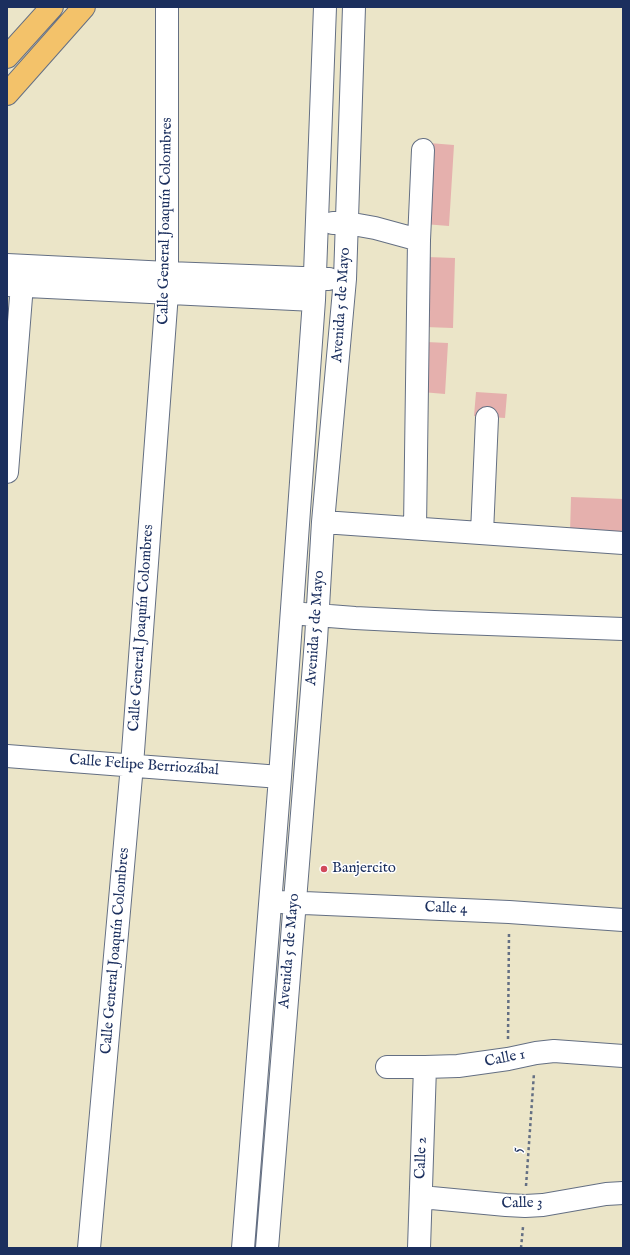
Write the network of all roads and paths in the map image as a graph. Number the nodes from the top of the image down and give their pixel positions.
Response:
1 (52, 7) edge
2 (167, 7) edge
3 (325, 7) edge
4 (354, 7) edge
5 (81, 8) edge
6 (7, 57) edge
7 (7, 94) edge
8 (423, 150) dead end
9 (318, 222) junction
10 (347, 223) junction
11 (419, 240) junction
12 (15, 275) edge
13 (315, 278) junction
14 (345, 279) junction
15 (168, 283) junction
16 (314, 300) junction
17 (487, 418) dead end
18 (7, 472) edge
19 (324, 522) junction
20 (416, 528) junction
21 (482, 533) junction
22 (623, 543) edge
23 (291, 613) junction
24 (318, 615) junction
25 (623, 629) edge
26 (7, 756) edge
27 (132, 765) junction
28 (280, 777) junction
29 (270, 901) junction
30 (294, 902) junction
31 (509, 912) junction
32 (623, 920) edge
33 (536, 1053) junction
34 (623, 1056) edge
35 (508, 1059) junction
36 (387, 1067) dead end
37 (425, 1067) junction
38 (248, 1191) junction
39 (623, 1193) edge
40 (271, 1194) junction
41 (421, 1197) junction
42 (525, 1206) junction
43 (89, 1248) edge
44 (243, 1248) edge
45 (267, 1248) edge
46 (418, 1248) edge
47 (521, 1248) edge

1 - 6 main road
2 - 15 street, Calle General Joaquín Colombres
3 - 9 street, Avenida 5 de Mayo
4 - 10 street, Avenida 5 de Mayo
5 - 7 main road
8 - 11 street
9 - 10 street
9 - 13 street, Avenida 5 de Mayo
10 - 11 street
10 - 14 street, Avenida 5 de Mayo
11 - 20 street
12 - 15 street
12 - 18 street
13 - 14 street
13 - 15 street
13 - 16 street, Avenida 5 de Mayo
14 - 19 street, Avenida 5 de Mayo
15 - 16 street
15 - 27 street, Calle General Joaquín Colombres
16 - 23 street, Avenida 5 de Mayo
17 - 21 street
19 - 20 street
19 - 24 street, Avenida 5 de Mayo
20 - 21 street
21 - 22 street
23 - 24 street
23 - 28 street, Avenida 5 de Mayo
24 - 25 street
24 - 30 street, Avenida 5 de Mayo
26 - 27 street, Calle Felipe Berriozábal
27 - 28 street, Calle Felipe Berriozábal
27 - 43 street, Calle General Joaquín Colombres
28 - 29 street, Avenida 5 de Mayo
29 - 30 street, Calle 4
29 - 38 street, Avenida 5 de Mayo
30 - 31 street, Calle 4
30 - 40 street, Avenida 5 de Mayo
31 - 32 street, Calle 4
31 - 35 path
33 - 34 street, Calle 1
33 - 35 street, Calle 1
33 - 42 path, 5
35 - 37 street, Calle 1
36 - 37 street, Calle 1
37 - 41 street, Calle 2
38 - 40 street
38 - 44 street, Avenida 5 de Mayo
39 - 42 street, Calle 3
40 - 45 street, Avenida 5 de Mayo
41 - 42 street, Calle 3
41 - 46 street, Calle 2
42 - 47 path, 5

